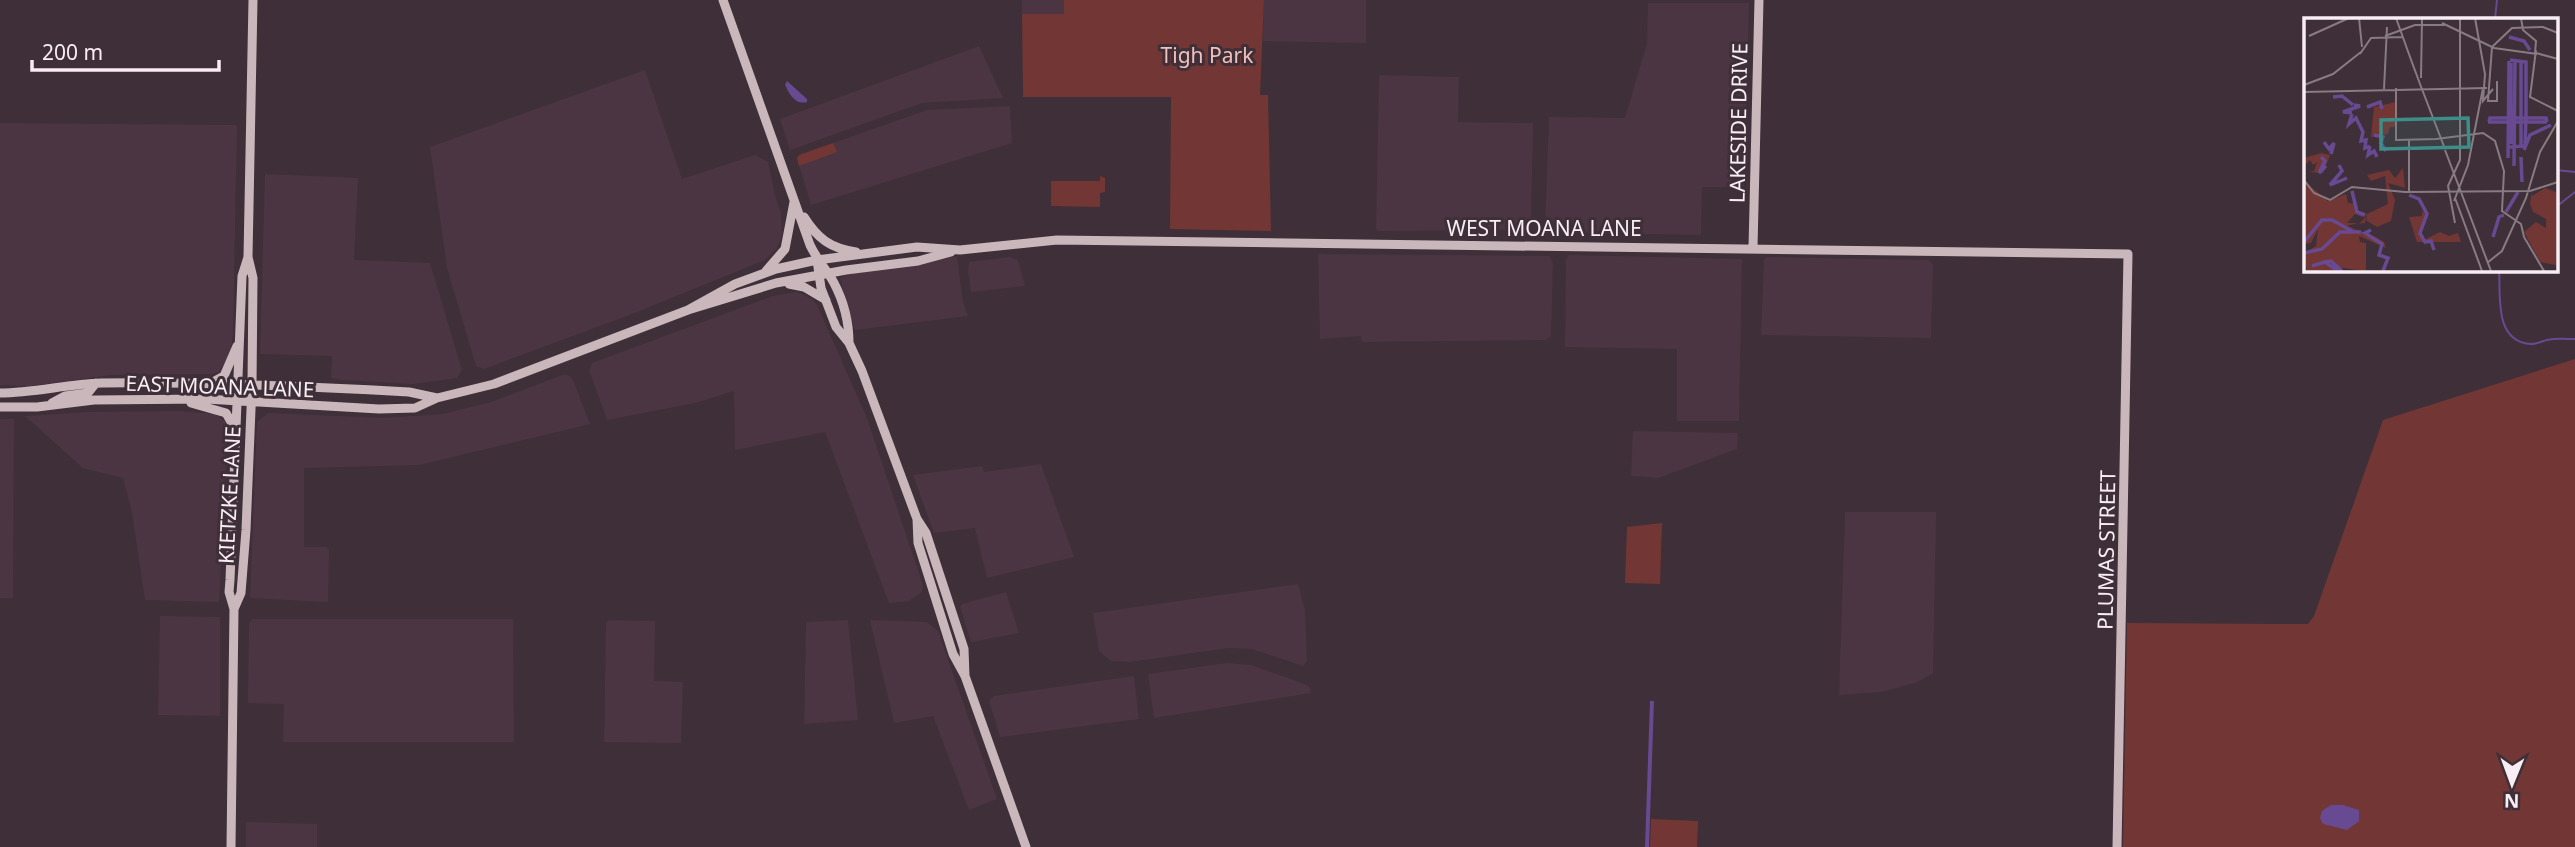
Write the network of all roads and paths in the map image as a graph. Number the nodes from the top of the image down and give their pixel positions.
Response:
1 (253, 0) edge
2 (723, 0) edge
3 (1759, 0) edge
4 (794, 200) junction
5 (1753, 247) junction
6 (960, 250) junction
7 (868, 253) junction
8 (2128, 254) joint
9 (248, 257) junction
10 (817, 260) junction
11 (761, 274) junction
12 (823, 274) junction
13 (774, 284) junction
14 (826, 300) junction
15 (688, 310) junction
16 (240, 334) junction
17 (849, 343) junction
18 (212, 382) junction
19 (96, 383) junction
20 (239, 384) junction
21 (252, 385) junction
22 (0, 393) edge
23 (437, 398) junction
24 (177, 400) junction
25 (237, 402) junction
26 (251, 403) junction
27 (47, 406) junction
28 (0, 407) edge
29 (236, 432) junction
30 (234, 609) junction
31 (231, 847) edge
32 (1026, 847) edge
33 (2118, 847) edge

1 - 9 main road, KIETZKE LANE
2 - 4 main road
3 - 5 main road, LAKESIDE DRIVE
4 - 7 main road
4 - 10 main road
4 - 11 main road
5 - 6 main road, WEST MOANA LANE
5 - 8 main road, WEST MOANA LANE
6 - 7 main road, WEST MOANA LANE
6 - 12 main road, WEST MOANA LANE
7 - 10 main road, WEST MOANA LANE
8 - 33 main road, PLUMAS STREET
9 - 16 main road, KIETZKE LANE
9 - 21 main road, KIETZKE LANE
10 - 11 main road, EAST MOANA LANE
10 - 12 main road
11 - 15 main road, EAST MOANA LANE
12 - 13 main road, EAST MOANA LANE
12 - 14 main road
12 - 17 main road
13 - 14 main road
13 - 15 main road, EAST MOANA LANE
14 - 17 main road
15 - 23 main road, EAST MOANA LANE
16 - 18 main road
16 - 20 main road, KIETZKE LANE
17 - 32 main road
18 - 19 main road, EAST MOANA LANE
18 - 20 main road, EAST MOANA LANE
19 - 22 main road, EAST MOANA LANE
19 - 27 main road
20 - 21 main road, EAST MOANA LANE
20 - 25 main road, KIETZKE LANE
21 - 23 main road, EAST MOANA LANE
21 - 26 main road, KIETZKE LANE
23 - 26 main road, EAST MOANA LANE
24 - 25 main road, EAST MOANA LANE
24 - 27 main road, EAST MOANA LANE
24 - 29 main road
25 - 26 main road, EAST MOANA LANE
25 - 29 main road, KIETZKE LANE
26 - 30 main road, KIETZKE LANE
27 - 28 main road, EAST MOANA LANE
29 - 30 main road, KIETZKE LANE
30 - 31 main road, KIETZKE LANE

